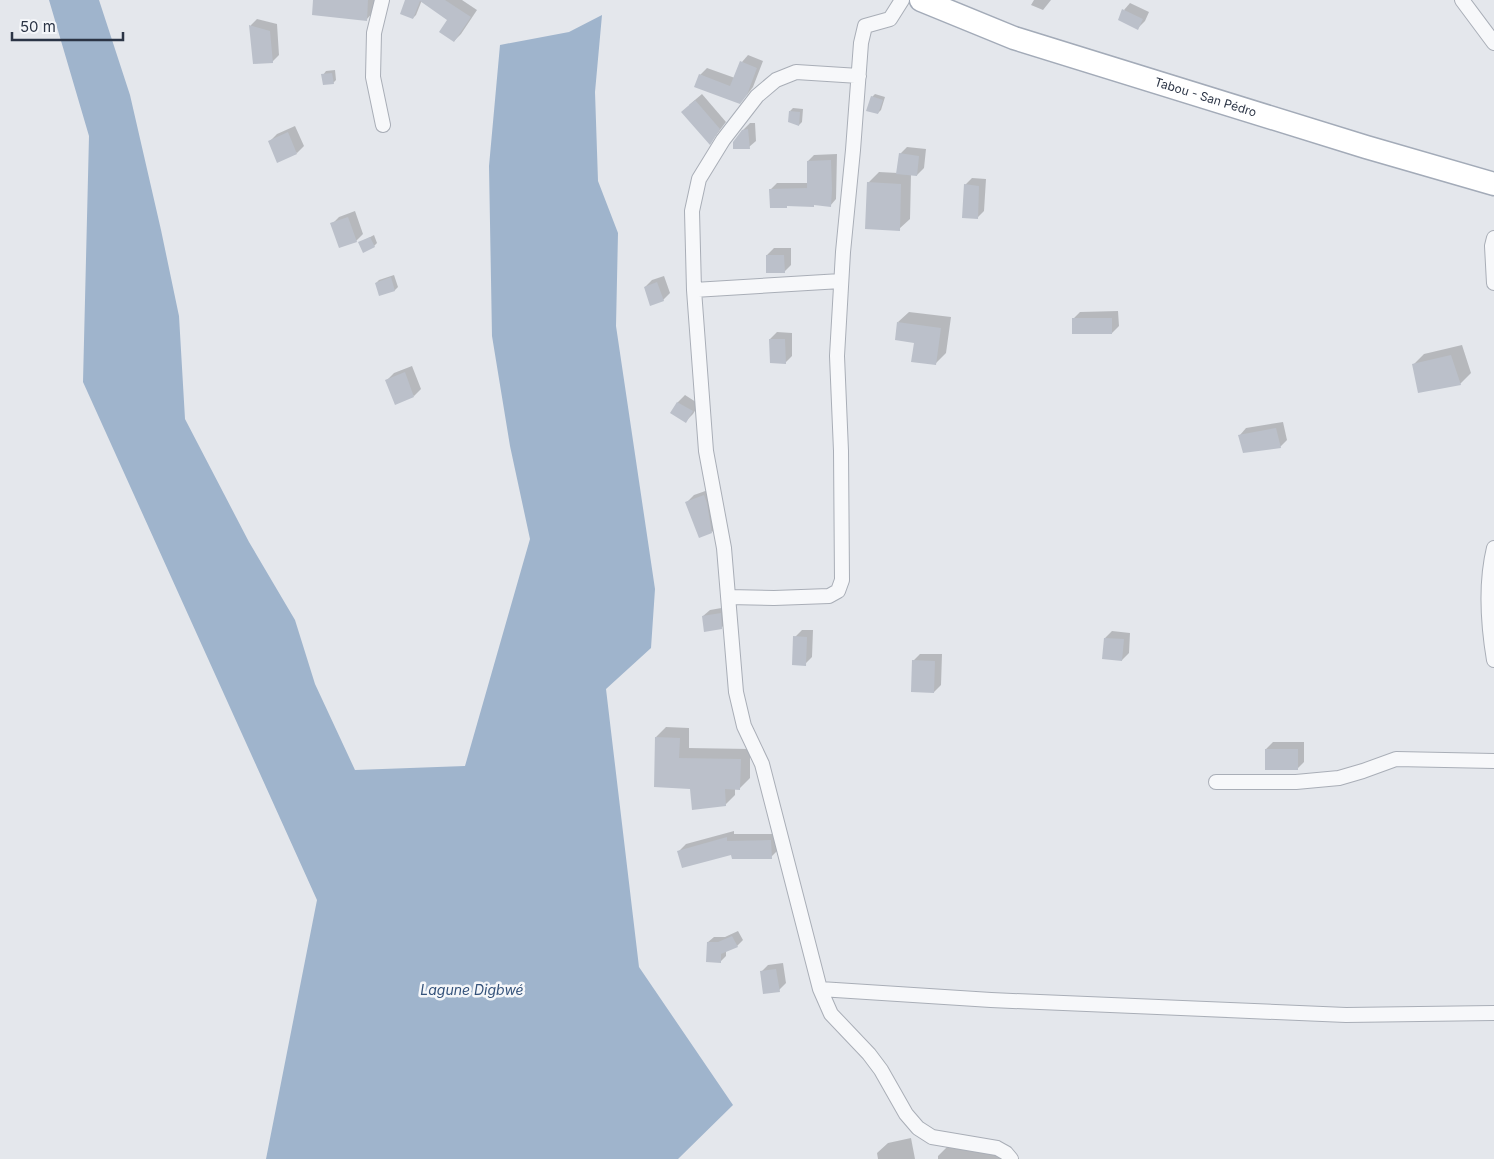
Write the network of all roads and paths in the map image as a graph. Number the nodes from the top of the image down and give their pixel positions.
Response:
1 (382, 0) edge
2 (902, 0) edge
3 (921, 0) edge
4 (1462, 0) edge
5 (1494, 43) edge
6 (859, 76) junction
7 (383, 125) dead end
8 (1494, 184) edge
9 (1494, 238) edge
10 (841, 281) junction
11 (1494, 283) edge
12 (694, 290) junction
13 (1494, 548) edge
14 (728, 597) junction
15 (1494, 660) edge
16 (1494, 761) edge
17 (1216, 782) dead end
18 (820, 989) junction
19 (1494, 1013) edge
20 (1011, 1159) edge

1 - 7 street
2 - 6 street
3 - 8 main road, Tabou - San Pédro
4 - 5 street
6 - 10 street
6 - 12 street
9 - 11 street
10 - 12 street
10 - 14 street
12 - 14 street
13 - 15 street
14 - 18 street
16 - 17 street
18 - 19 street
18 - 20 street

